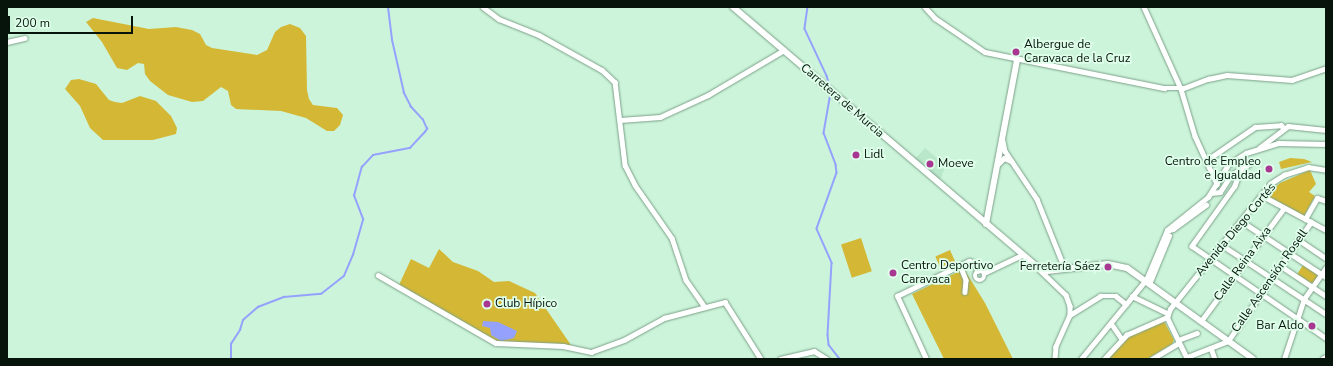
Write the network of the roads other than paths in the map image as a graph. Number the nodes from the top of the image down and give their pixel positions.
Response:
1 (483, 7) edge
2 (733, 7) edge
3 (925, 7) edge
4 (1144, 7) edge
5 (25, 38) dead end
6 (7, 42) edge
7 (784, 50) junction
8 (1017, 60) junction
9 (1326, 68) edge
10 (1181, 89) junction
11 (620, 120) junction
12 (1284, 128) junction
13 (1326, 130) edge
14 (1002, 136) junction
15 (1326, 144) edge
16 (1257, 149) junction
17 (1207, 160) junction
18 (1014, 163) junction
19 (1249, 164) dead end
20 (997, 166) junction
21 (1241, 170) junction
22 (1326, 170) edge
23 (1217, 184) junction
24 (1212, 193) junction
25 (1261, 195) junction
26 (1326, 201) edge
27 (1206, 205) dead end
28 (1284, 208) junction
29 (1305, 219) junction
30 (1241, 221) junction
31 (1311, 222) junction
32 (986, 224) junction
33 (1326, 230) edge
34 (1168, 233) junction
35 (1264, 236) junction
36 (1299, 240) junction
37 (1222, 245) junction
38 (1290, 253) junction
39 (1022, 255) junction
40 (1326, 258) edge
41 (1210, 260) junction
42 (1245, 260) junction
43 (960, 266) junction
44 (1281, 266) junction
45 (1326, 268) edge
46 (1066, 269) junction
47 (1042, 270) junction
48 (978, 271) junction
49 (1054, 271) junction
50 (984, 273) junction
51 (378, 275) dead end
52 (1324, 275) edge
53 (1234, 276) junction
54 (1272, 278) junction
55 (1052, 280) junction
56 (1148, 281) junction
57 (1312, 287) junction
58 (964, 292) dead end
59 (1262, 294) junction
60 (1132, 296) junction
61 (1326, 296) edge
62 (1304, 299) junction
63 (1176, 302) junction
64 (1126, 304) junction
65 (704, 306) junction
66 (1326, 314) edge
67 (1070, 315) junction
68 (1167, 315) junction
69 (1298, 319) junction
70 (1201, 321) junction
71 (1111, 323) junction
72 (1197, 333) dead end
73 (1121, 338) junction
74 (1326, 338) edge
75 (1179, 341) junction
76 (1228, 341) junction
77 (1211, 348) junction
78 (1160, 357) edge
79 (1187, 358) edge
80 (761, 359) edge
81 (780, 359) edge
82 (827, 359) edge
83 (926, 359) edge
84 (1055, 359) edge
85 (1081, 359) edge
86 (1104, 359) edge
87 (1152, 359) edge
88 (1215, 359) edge
89 (1253, 359) edge
90 (1284, 359) edge

1 - 11 street
2 - 7 main road, Carretera de Murcia
3 - 8 street
4 - 10 street
5 - 6 street
7 - 11 street
7 - 32 main road, Carretera de Murcia
8 - 10 street
8 - 14 main road
9 - 10 street
10 - 17 street
11 - 65 street
12 - 13 street
12 - 16 street
12 - 17 street
14 - 18 street
14 - 20 main road
15 - 16 street
16 - 23 street
17 - 23 street
18 - 20 street
18 - 46 street
19 - 21 street
20 - 32 main road
21 - 24 street
21 - 41 street
22 - 25 street, Avenida Diego Cortés
23 - 24 street
24 - 34 street
25 - 28 street
25 - 30 street, Avenida Diego Cortés
26 - 29 street
27 - 34 street
28 - 29 street
28 - 35 street, Calle Reina Aixa
29 - 31 street
30 - 35 street
30 - 37 street, Avenida Diego Cortés
31 - 33 street
31 - 36 street, Calle Ascensión Rosell
32 - 39 main road, Carretera de Murcia
34 - 56 street
35 - 38 street
35 - 42 street, Calle Reina Aixa
36 - 38 street, Calle Ascensión Rosell
36 - 40 street
37 - 41 street, Avenida Diego Cortés
37 - 42 street
38 - 44 street, Calle Ascensión Rosell
38 - 52 street
39 - 47 main road, Carretera de Murcia
39 - 50 street
41 - 53 street
41 - 63 street, Avenida Diego Cortés
42 - 53 street, Calle Reina Aixa
42 - 54 street
43 - 48 street
43 - 58 street
43 - 83 street
44 - 54 street, Calle Ascensión Rosell
44 - 57 street
45 - 52 street
46 - 49 main road
46 - 56 main road
47 - 49 main road
47 - 55 street
48 - 50 street
48 - 50 street
49 - 55 street
51 - 65 street
52 - 57 street
53 - 59 street
53 - 70 street, Calle Reina Aixa
54 - 59 street, Calle Ascensión Rosell
54 - 62 street
55 - 67 street
56 - 60 street
56 - 63 main road
57 - 61 street
57 - 62 street
59 - 69 street
59 - 76 street, Calle Ascensión Rosell
60 - 64 street
60 - 68 street
62 - 66 street
62 - 69 street
63 - 68 street, Avenida Diego Cortés
63 - 70 main road
64 - 67 street
64 - 71 street
65 - 80 street
67 - 84 street
68 - 73 street
68 - 75 street
69 - 74 street
69 - 90 street
70 - 76 main road
71 - 73 street
71 - 85 street
72 - 75 street
73 - 86 street
75 - 78 street
75 - 79 street
76 - 77 street
76 - 89 main road
77 - 79 street
77 - 88 street
78 - 87 street
81 - 82 street

